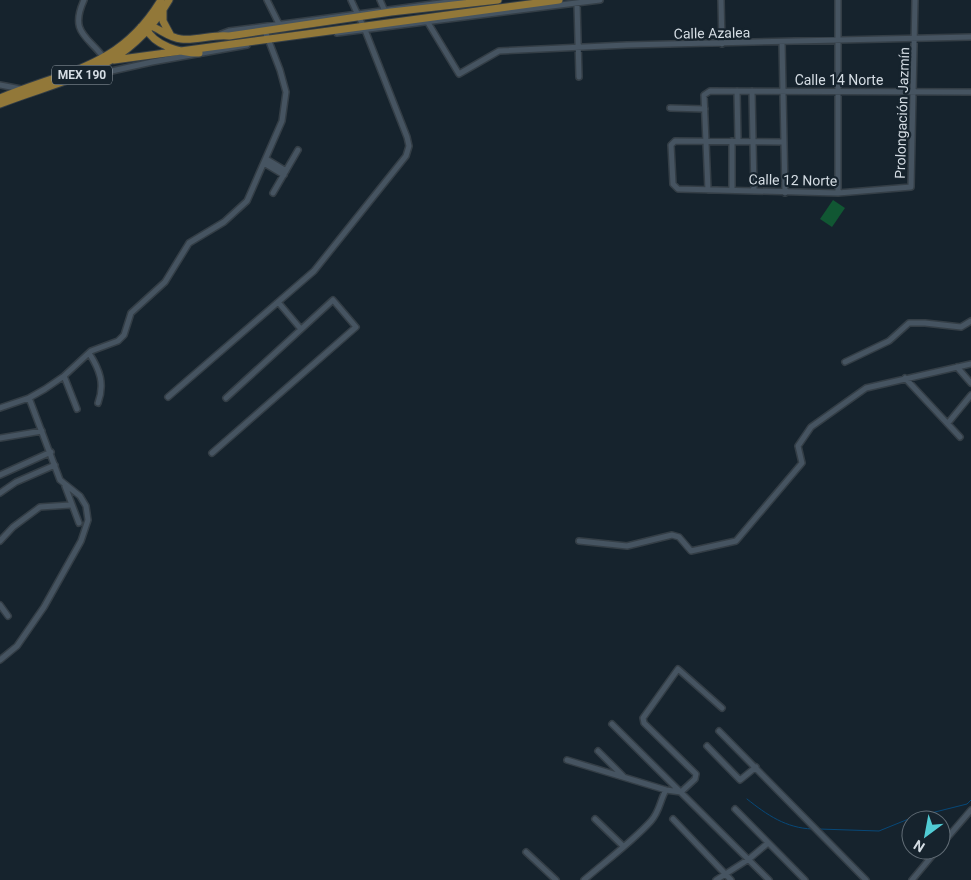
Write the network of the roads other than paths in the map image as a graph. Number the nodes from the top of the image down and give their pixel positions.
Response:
1 (84, 0) edge
2 (267, 0) edge
3 (351, 0) edge
4 (380, 0) edge
5 (463, 0) edge
6 (498, 0) edge
7 (559, 0) edge
8 (600, 0) edge
9 (722, 0) edge
10 (838, 0) edge
11 (915, 0) edge
12 (442, 1) edge
13 (165, 2) edge
14 (412, 2) edge
15 (577, 3) junction
16 (384, 9) junction
17 (358, 15) junction
18 (427, 21) junction
19 (279, 24) junction
20 (146, 26) junction
21 (364, 27) junction
22 (219, 35) junction
23 (171, 37) junction
24 (267, 37) junction
25 (971, 37) edge
26 (916, 39) junction
27 (838, 40) junction
28 (782, 42) junction
29 (722, 44) junction
30 (577, 46) junction
31 (180, 51) junction
32 (199, 53) junction
33 (105, 58) junction
34 (114, 60) junction
35 (579, 77) dead end
36 (0, 85) edge
37 (52, 85) junction
38 (21, 89) junction
39 (737, 91) junction
40 (752, 91) junction
41 (783, 91) junction
42 (838, 92) junction
43 (915, 92) junction
44 (971, 92) edge
45 (28, 93) junction
46 (0, 98) edge
47 (0, 104) edge
48 (670, 108) dead end
49 (705, 109) junction
50 (706, 141) junction
51 (732, 141) junction
52 (738, 141) junction
53 (753, 141) junction
54 (784, 142) junction
55 (298, 150) dead end
56 (265, 161) junction
57 (285, 173) junction
58 (911, 187) joint
59 (708, 190) junction
60 (732, 190) junction
61 (754, 191) junction
62 (273, 193) dead end
63 (785, 193) junction
64 (838, 193) junction
65 (278, 302) junction
66 (971, 322) edge
67 (300, 328) junction
68 (89, 353) junction
69 (845, 362) dead end
70 (971, 364) edge
71 (957, 367) junction
72 (64, 376) junction
73 (904, 378) junction
74 (971, 383) edge
75 (971, 395) edge
76 (168, 397) dead end
77 (28, 398) junction
78 (226, 398) dead end
79 (0, 402) edge
80 (98, 403) dead end
81 (1, 408) edge
82 (77, 409) dead end
83 (948, 423) junction
84 (42, 431) junction
85 (960, 437) dead end
86 (0, 438) edge
87 (50, 452) junction
88 (212, 453) dead end
89 (55, 465) junction
90 (0, 475) edge
91 (65, 486) junction
92 (0, 493) edge
93 (70, 505) junction
94 (79, 523) dead end
95 (0, 541) edge
96 (579, 541) dead end
97 (0, 605) edge
98 (8, 616) dead end
99 (0, 660) edge
100 (722, 708) dead end
101 (612, 724) dead end
102 (720, 731) dead end
103 (707, 746) dead end
104 (598, 750) dead end
105 (567, 760) dead end
106 (756, 766) junction
107 (623, 777) junction
108 (666, 790) junction
109 (681, 792) junction
110 (735, 809) dead end
111 (971, 810) edge
112 (595, 819) dead end
113 (673, 819) dead end
114 (951, 833) edge
115 (768, 843) junction
116 (623, 846) junction
117 (526, 852) dead end
118 (749, 859) junction
119 (928, 860) edge
120 (724, 873) junction
121 (718, 879) edge
122 (556, 880) edge
123 (584, 880) edge
124 (731, 880) edge
125 (769, 880) edge
126 (805, 880) edge
127 (866, 880) edge
128 (912, 880) edge

1 - 33 street
2 - 19 street
3 - 17 street
4 - 16 street
5 - 12 street
6 - 17 main road
7 - 21 main road
8 - 15 street
9 - 29 street
10 - 27 street
11 - 26 street, Prolongación Jazmín
12 - 14 street
13 - 20 main road, MEX 190
13 - 23 main road
14 - 16 street
15 - 18 street
15 - 30 street
16 - 17 street
17 - 19 street
17 - 21 street
17 - 24 main road
18 - 21 street
18 - 30 street, Calle Azalea
19 - 22 street
20 - 23 main road
20 - 31 main road
20 - 33 main road, MEX 190
20 - 34 main road, MEX 190
21 - 24 main road
21 - 65 street
22 - 23 main road
22 - 24 main road
24 - 31 main road
24 - 32 street
24 - 56 street
25 - 26 street, Calle Azalea
26 - 27 street, Calle Azalea
26 - 43 street, Prolongación Jazmín
27 - 28 street, Calle Azalea
27 - 42 street
28 - 29 street, Calle Azalea
28 - 41 street
29 - 30 street, Calle Azalea
30 - 35 street
31 - 32 main road
31 - 34 main road
32 - 37 street
33 - 38 main road, MEX 190
34 - 37 main road, MEX 190
36 - 38 street
37 - 45 main road, MEX 190
38 - 45 street
38 - 46 main road, MEX 190
39 - 40 street, Calle 14 Norte
39 - 49 street, Calle 14 Norte
39 - 52 street
40 - 41 street, Calle 14 Norte
40 - 53 street
41 - 42 street, Calle 14 Norte
41 - 54 street
42 - 43 street, Calle 14 Norte
42 - 64 street
43 - 44 street, Calle 14 Norte
43 - 58 street, Prolongación Jazmín
45 - 47 main road, MEX 190
48 - 49 street
49 - 50 street
50 - 51 street
50 - 59 street
50 - 59 street, Calle 12 Norte
51 - 52 street
51 - 60 street
52 - 53 street
53 - 54 street
53 - 61 street
54 - 63 street
55 - 57 street
56 - 57 street
56 - 68 street
57 - 62 street
58 - 64 street, Calle 12 Norte
59 - 60 street, Calle 12 Norte
60 - 61 street, Calle 12 Norte
61 - 63 street, Calle 12 Norte
63 - 64 street, Calle 12 Norte
65 - 67 street
65 - 76 street
66 - 69 street
67 - 78 street
67 - 88 street
68 - 72 street
68 - 80 street
70 - 71 street
71 - 73 street
71 - 74 street
72 - 77 street
72 - 82 street
73 - 83 street
73 - 96 street
75 - 83 street
77 - 81 street
77 - 84 street
79 - 81 street
83 - 85 street
84 - 86 street
84 - 87 street
87 - 89 street
87 - 90 street
89 - 91 street
89 - 92 street
91 - 93 street
91 - 99 street
93 - 94 street
93 - 95 street
97 - 98 street
100 - 109 street
101 - 109 street
102 - 106 street
103 - 106 street
104 - 107 street
105 - 107 street
106 - 127 street
107 - 108 street
108 - 109 street
108 - 116 street
109 - 118 street
110 - 115 street
111 - 114 street
112 - 116 street
113 - 120 street
115 - 118 street
115 - 126 street
116 - 123 street
117 - 122 street
118 - 120 street
118 - 125 street
119 - 128 street
120 - 121 street
120 - 124 street

